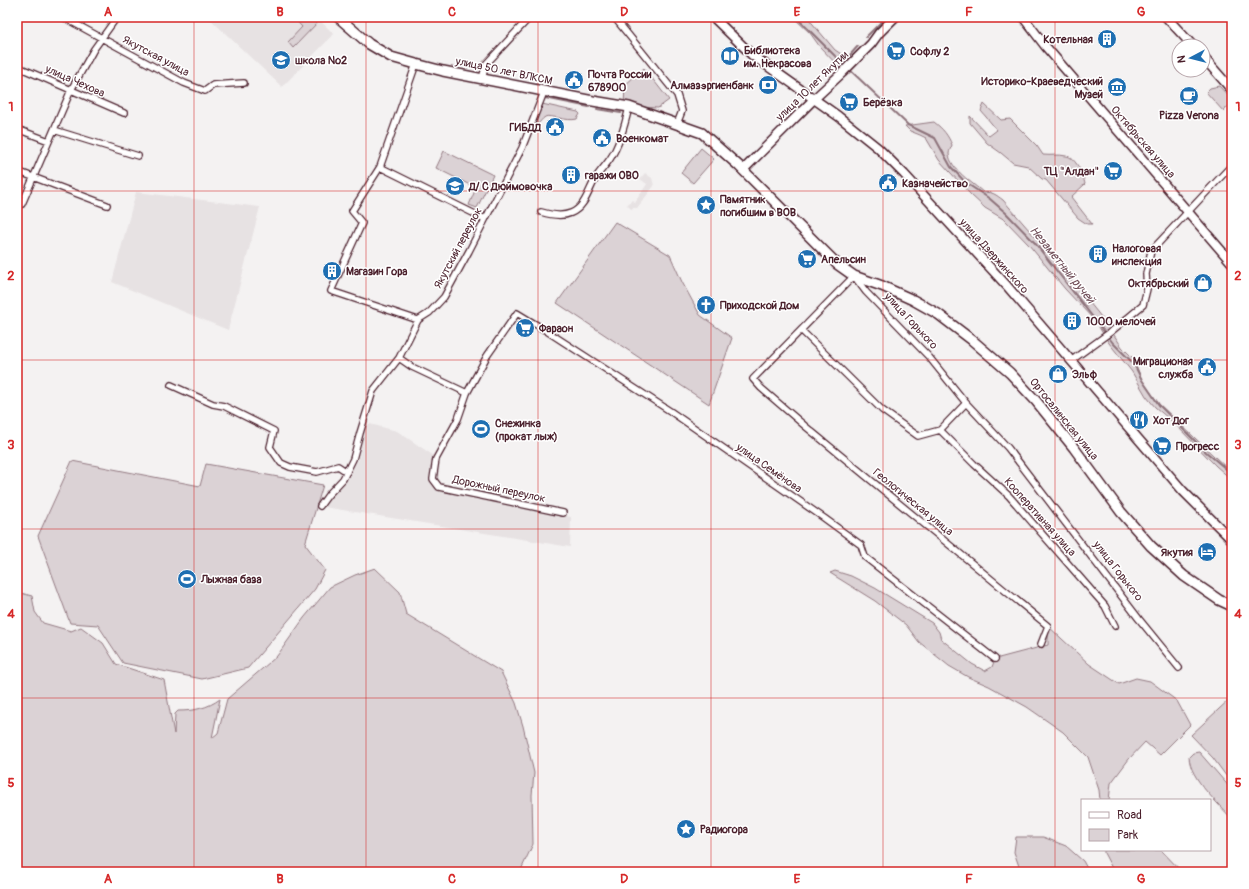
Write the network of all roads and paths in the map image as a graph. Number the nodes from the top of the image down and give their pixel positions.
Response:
1 (63, 17) edge
2 (117, 17) edge
3 (338, 17) edge
4 (530, 17) edge
5 (614, 17) edge
6 (713, 17) edge
7 (1023, 17) edge
8 (1166, 17) edge
9 (891, 18) edge
10 (102, 38) junction
11 (1186, 38) edge
12 (416, 64) junction
13 (1211, 66) edge
14 (17, 69) edge
15 (482, 79) junction
16 (244, 83) dead end
17 (71, 90) junction
18 (1232, 90) edge
19 (544, 92) junction
20 (814, 99) junction
21 (629, 107) junction
22 (124, 113) dead end
23 (677, 124) junction
24 (17, 129) edge
25 (54, 130) junction
26 (49, 141) junction
27 (138, 156) dead end
28 (1232, 165) edge
29 (380, 167) junction
30 (743, 170) junction
31 (17, 171) edge
32 (33, 177) junction
33 (22, 204) dead end
34 (106, 205) dead end
35 (541, 212) dead end
36 (1189, 212) junction
37 (486, 219) junction
38 (1232, 263) edge
39 (854, 276) junction
40 (517, 313) joint
41 (418, 320) junction
42 (801, 330) junction
43 (399, 358) junction
44 (1072, 360) junction
45 (171, 385) dead end
46 (467, 393) junction
47 (966, 403) junction
48 (940, 430) junction
49 (347, 472) junction
50 (320, 506) dead end
51 (563, 513) dead end
52 (1232, 540) edge
53 (1232, 606) edge
54 (1115, 626) dead end
55 (1041, 644) dead end
56 (995, 659) dead end
57 (1179, 668) dead end

1 - 10 street, Якутская улица
2 - 10 street
3 - 12 main road, улица 50 лет ВЛКСМ
4 - 15 street
5 - 23 street
6 - 20 street, улица Дзержинского
7 - 36 street, Октябрьская улица
8 - 11 street
9 - 20 street, улица 10 лет Якутии
10 - 16 street, Якутская улица
10 - 17 street
12 - 15 main road, улица 50 лет ВЛКСМ
12 - 29 street
13 - 18 street
14 - 17 street, улица Чехова
15 - 19 main road, улица 50 лет ВЛКСМ
17 - 22 street, улица Чехова
17 - 25 street
19 - 21 main road, улица 50 лет ВЛКСМ
19 - 37 street, Якутский переулок
20 - 30 street, улица 10 лет Якутии
20 - 44 street, улица Дзержинского
21 - 23 main road, улица 50 лет ВЛКСМ
21 - 35 street
23 - 30 main road, улица Горького
24 - 26 street
25 - 26 street
25 - 27 street
26 - 32 street
28 - 36 street
29 - 37 street
29 - 41 street
30 - 39 main road, улица Горького
31 - 32 street
32 - 33 street
32 - 34 street
36 - 38 street, Октябрьская улица
36 - 44 street
37 - 41 street, Якутский переулок
39 - 42 street
39 - 47 street, улица Горького
39 - 53 main road, Ортосалинская улица
40 - 46 street, Дорожный переулок
40 - 56 street, улица Семёнова
41 - 43 street, Якутский переулок
42 - 48 street
42 - 55 street, Геологическая улица
43 - 46 street
43 - 49 street, Якутский переулок
44 - 52 street, улица Дзержинского
45 - 49 street
46 - 51 street, Дорожный переулок
47 - 48 street
47 - 57 street, улица Горького
48 - 54 street, Кооперативная улица
49 - 50 street, Якутский переулок

